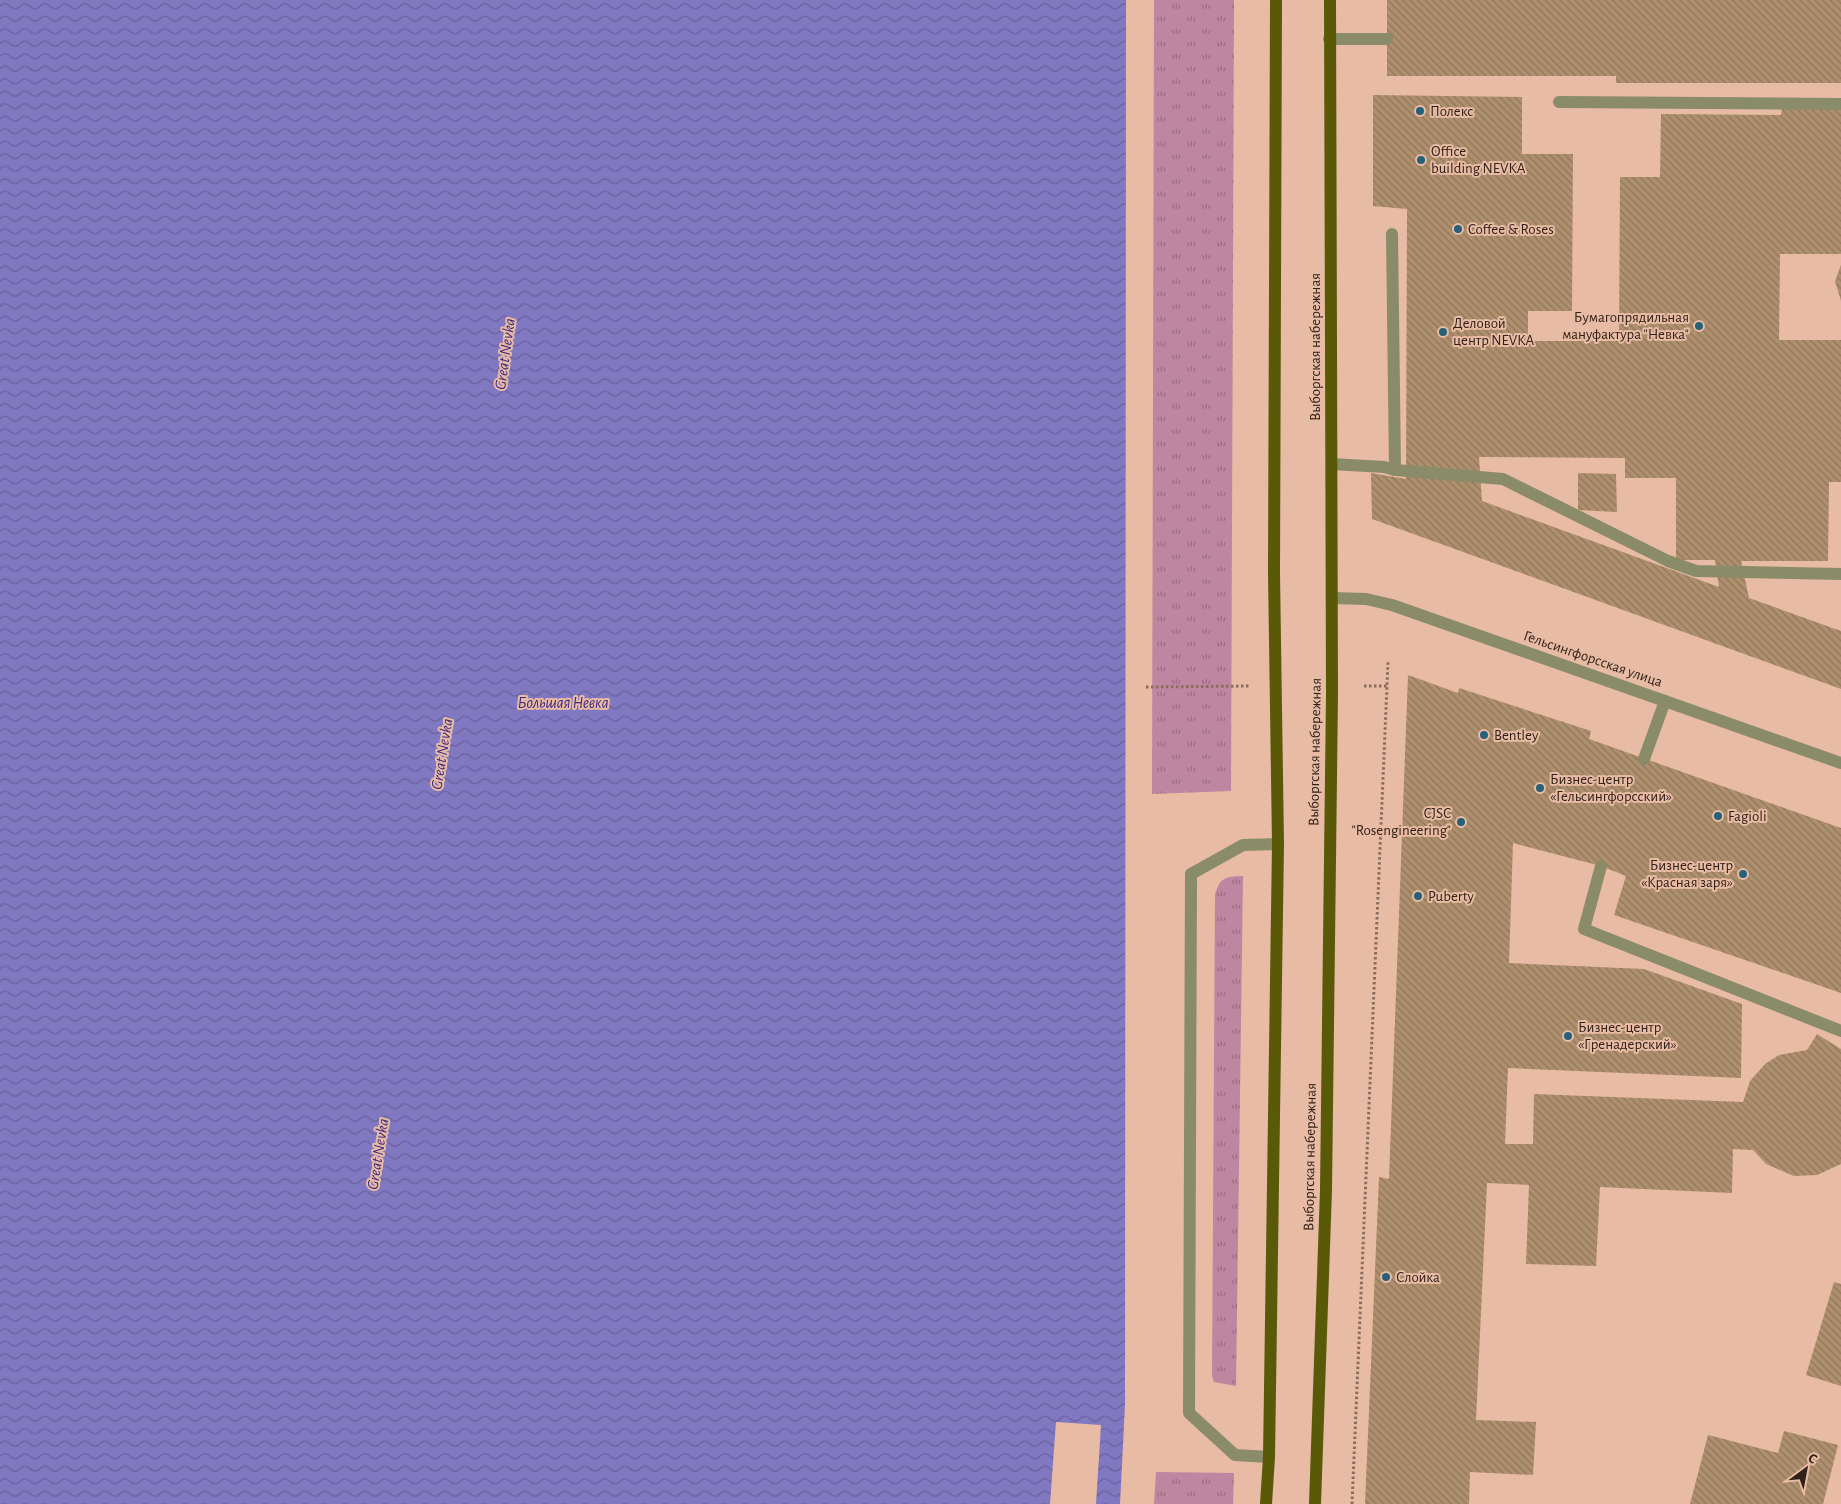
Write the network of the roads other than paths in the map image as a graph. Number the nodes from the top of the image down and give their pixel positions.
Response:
1 (1276, 0) edge
2 (1330, 0) edge
3 (1330, 39) junction
4 (1387, 39) dead end
5 (1559, 102) dead end
6 (1841, 104) edge
7 (1392, 234) dead end
8 (1332, 464) junction
9 (1395, 470) junction
10 (1841, 574) edge
11 (1332, 598) junction
12 (1664, 701) junction
13 (1644, 759) dead end
14 (1841, 763) edge
15 (1278, 844) junction
16 (1601, 866) dead end
17 (1841, 1031) edge
18 (1269, 1457) junction
19 (1266, 1504) edge
20 (1315, 1504) edge

1 - 15 main road
2 - 3 main road, Выборгская набережная
3 - 4 street
3 - 8 main road, Выборгская набережная
5 - 6 street
7 - 9 street
8 - 9 street
8 - 11 main road, Выборгская набережная
9 - 10 street
11 - 12 street, Гельсингфорсская улица
11 - 20 main road, Выборгская набережная
12 - 13 street
12 - 14 street, Гельсингфорсская улица
15 - 18 main road
15 - 18 street
16 - 17 street
18 - 19 main road

